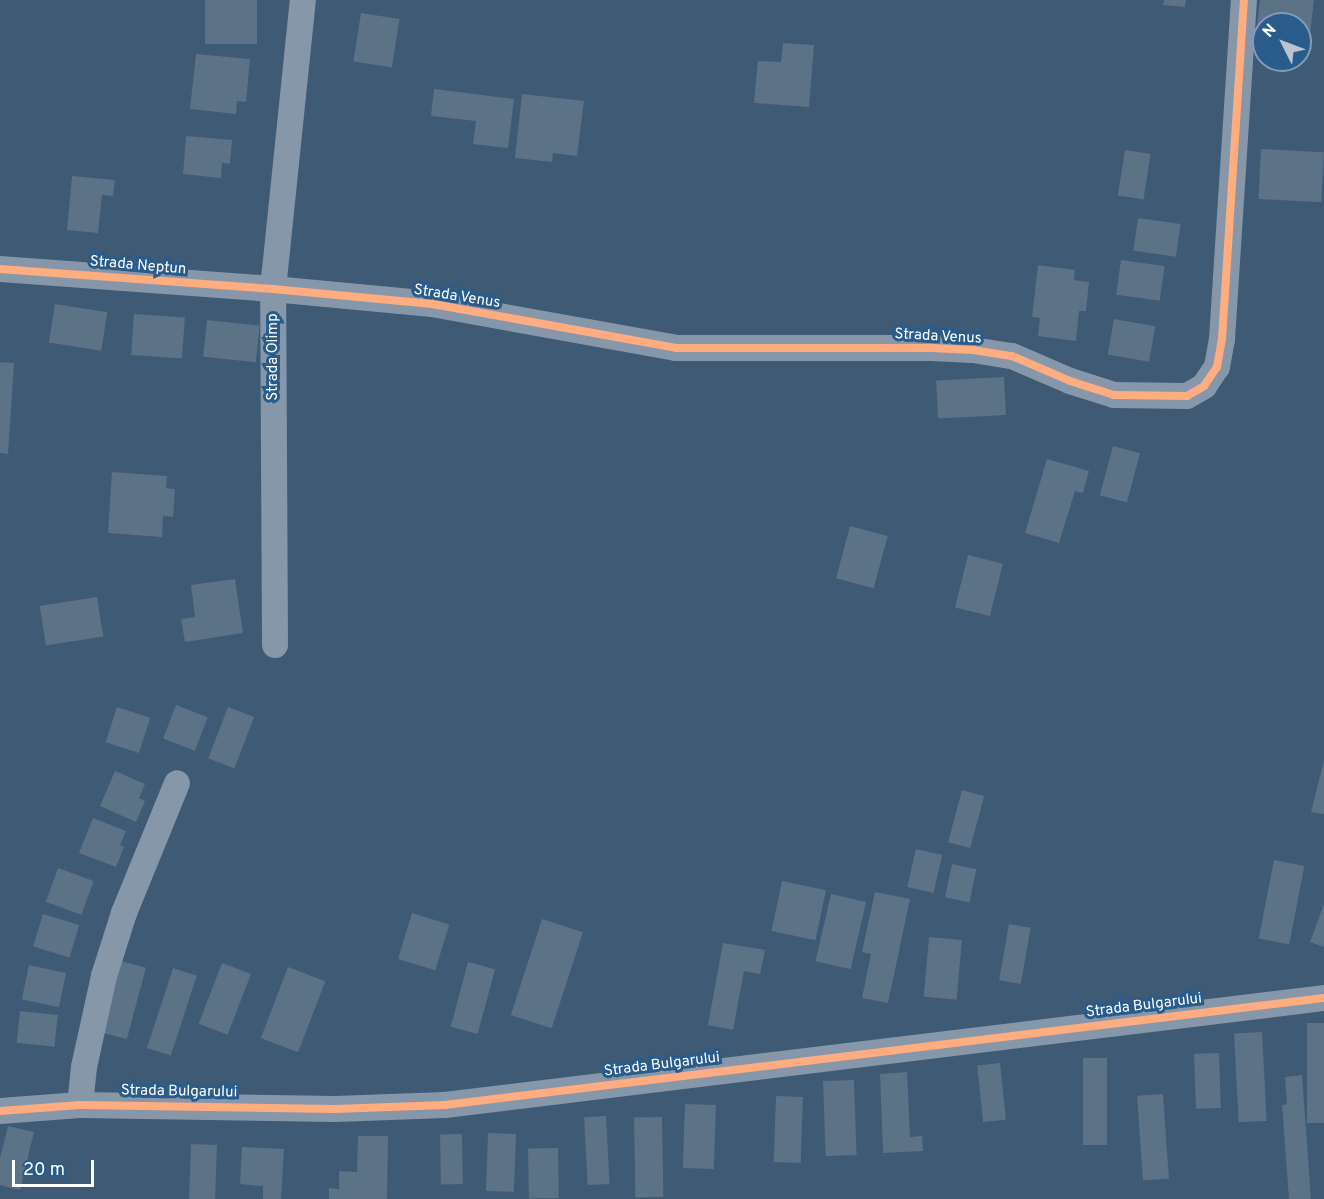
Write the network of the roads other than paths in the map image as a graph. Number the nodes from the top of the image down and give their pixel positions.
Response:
1 (303, 0) edge
2 (1244, 0) edge
3 (0, 269) edge
4 (273, 289) junction
5 (275, 645) dead end
6 (177, 783) dead end
7 (1324, 998) edge
8 (80, 1105) junction
9 (0, 1111) edge

1 - 4 street, Strada Olimp
2 - 4 street, Strada Venus
3 - 4 street, Strada Neptun
4 - 5 street, Strada Olimp
6 - 8 street
7 - 8 street, Strada Bulgarului
8 - 9 street, Strada Bulgarului

